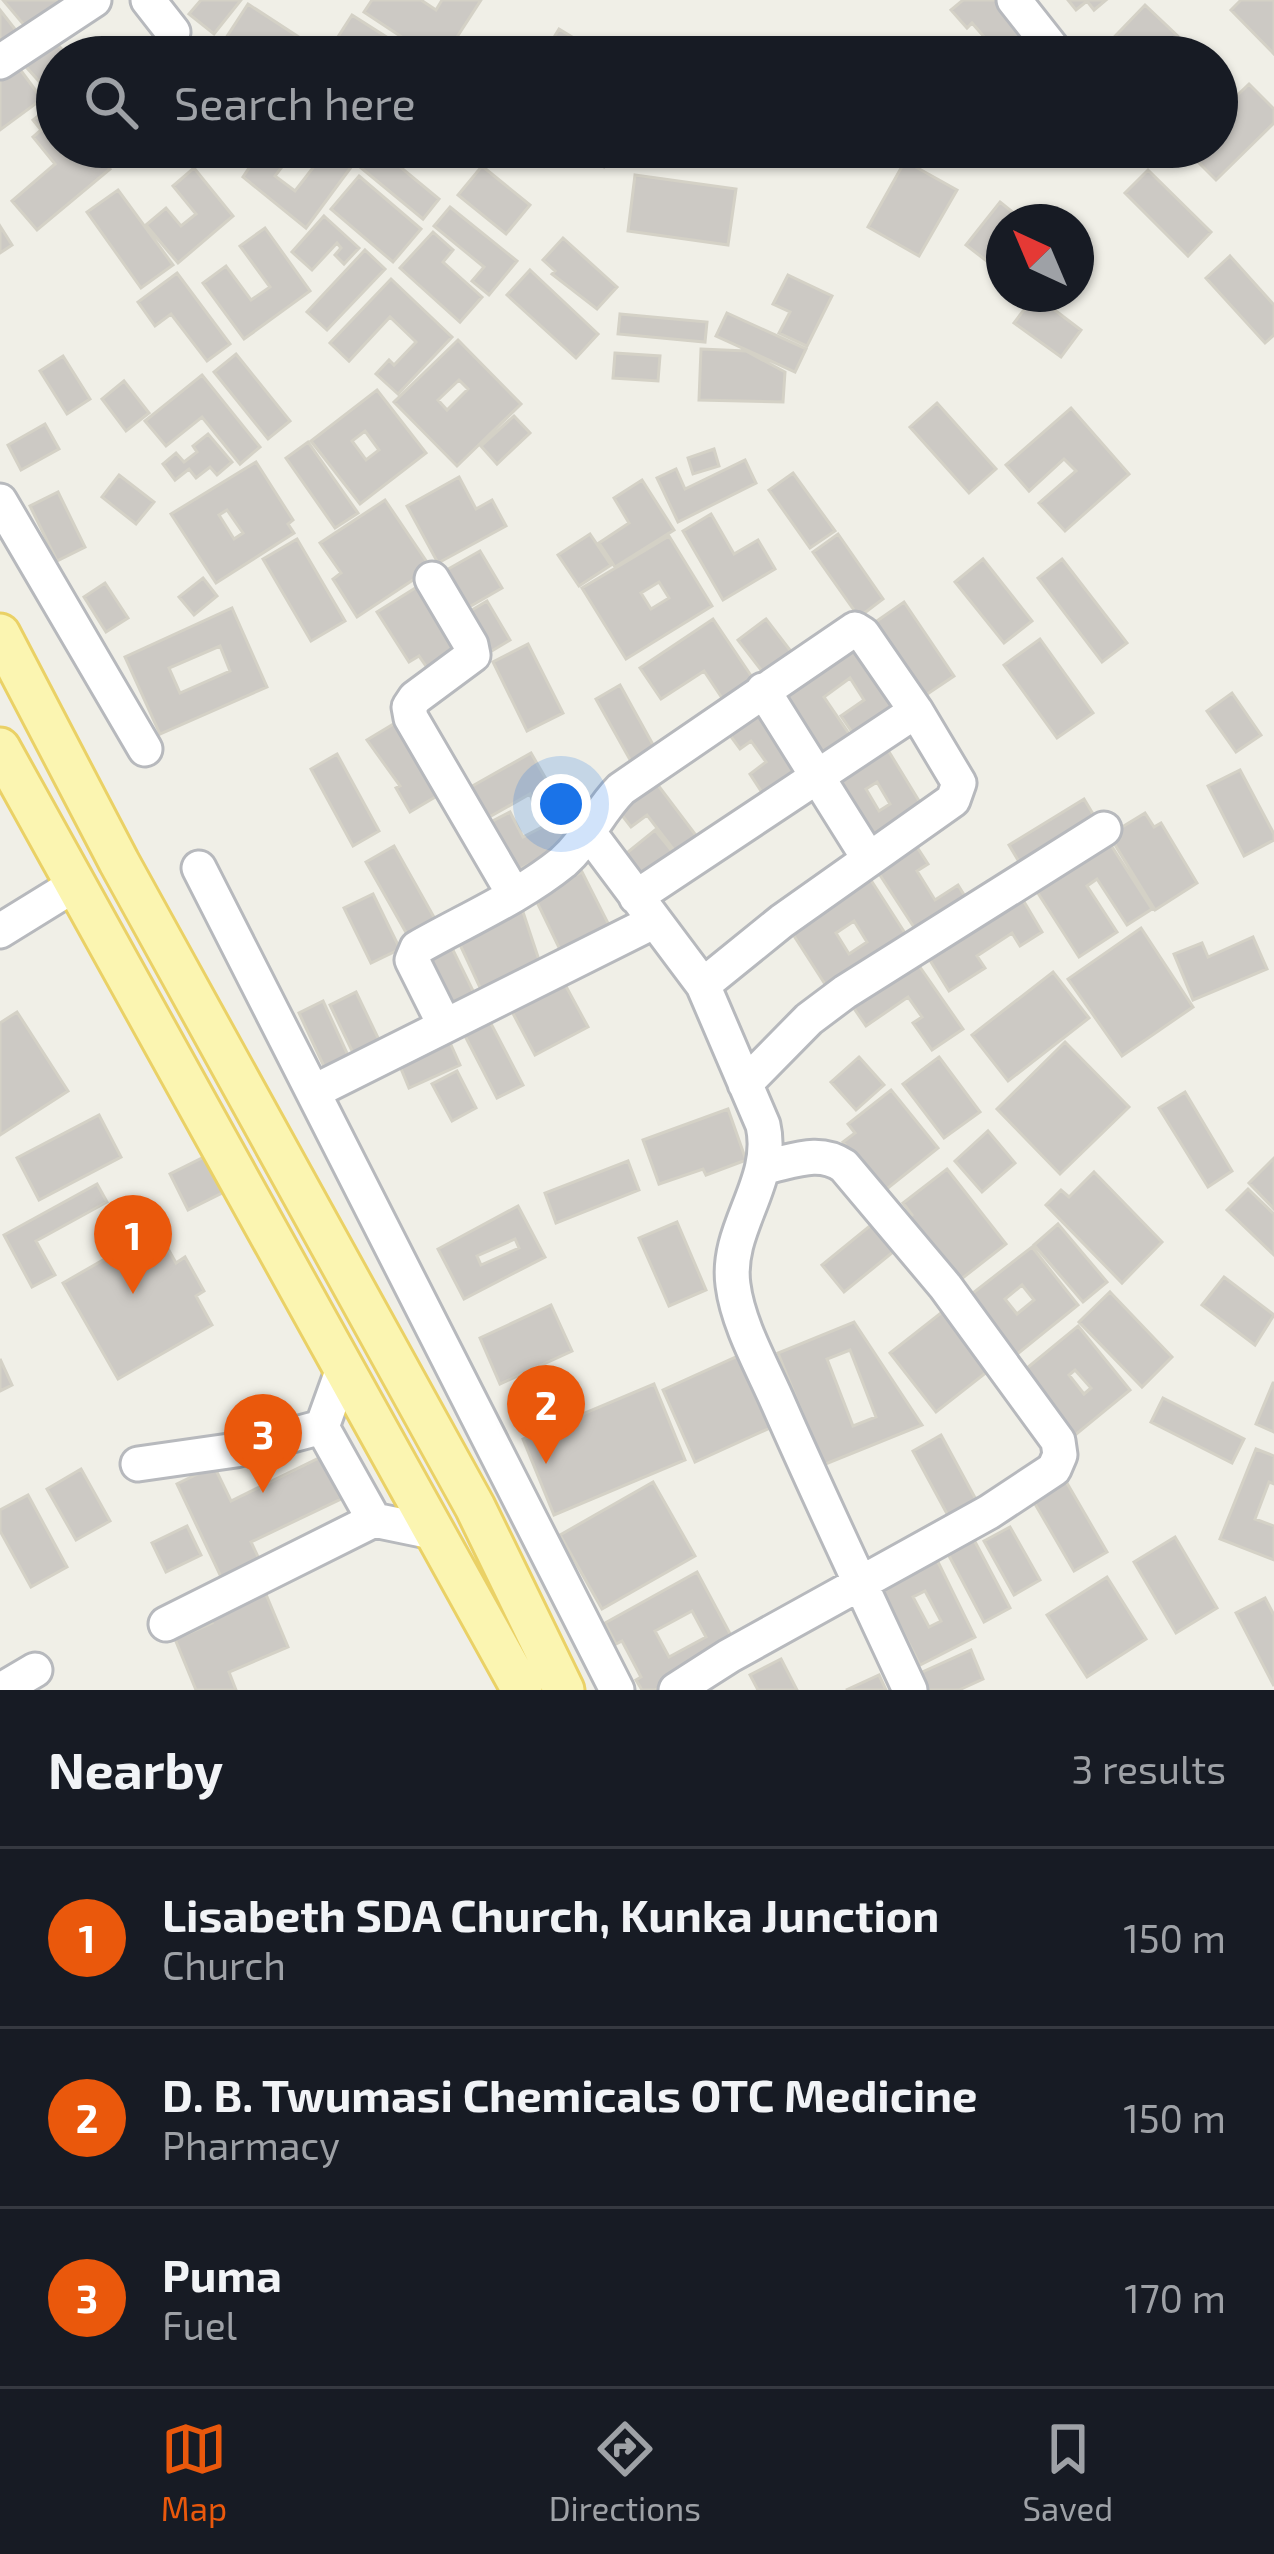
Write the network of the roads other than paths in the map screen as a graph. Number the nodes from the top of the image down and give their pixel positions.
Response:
1 (94, 0) edge
2 (148, 0) edge
3 (1014, 0) edge
4 (173, 32) dead end
5 (39, 36) edge
6 (1042, 36) edge
7 (36, 38) edge
8 (0, 62) edge
9 (0, 501) edge
10 (432, 579) dead end
11 (0, 634) edge
12 (764, 690) junction
13 (916, 711) junction
14 (0, 748) edge
15 (145, 749) dead end
16 (816, 776) junction
17 (1104, 829) dead end
18 (590, 834) junction
19 (869, 859) junction
20 (199, 868) dead end
21 (76, 884) junction
22 (513, 893) junction
23 (646, 909) junction
24 (0, 931) edge
25 (703, 985) junction
26 (445, 1026) junction
27 (745, 1084) junction
28 (313, 1092) junction
29 (765, 1167) junction
30 (344, 1366) junction
31 (322, 1426) junction
32 (138, 1464) dead end
33 (374, 1520) junction
34 (437, 1533) junction
35 (860, 1582) junction
36 (166, 1624) dead end
37 (35, 1670) dead end
38 (2, 1690) edge
39 (522, 1690) edge
40 (564, 1690) edge
41 (617, 1690) edge
42 (676, 1690) edge
43 (910, 1690) edge

1 - 5 street
2 - 4 street
3 - 6 street
7 - 8 street
9 - 15 street
10 - 22 street
11 - 40 main road
12 - 13 street
12 - 16 street
12 - 18 street
13 - 16 street
13 - 19 street
14 - 21 main road
16 - 19 street
16 - 23 street
17 - 27 street
18 - 22 street
18 - 23 street
19 - 25 street
20 - 28 street
21 - 24 street
21 - 30 main road
22 - 26 street
23 - 25 street
23 - 26 street
25 - 27 street
26 - 28 street
27 - 29 street
28 - 41 street
29 - 35 street
29 - 35 street
30 - 31 street
30 - 34 main road
31 - 32 street
31 - 33 street
33 - 34 street
33 - 36 street
34 - 39 main road
35 - 42 street
35 - 43 street
37 - 38 street

